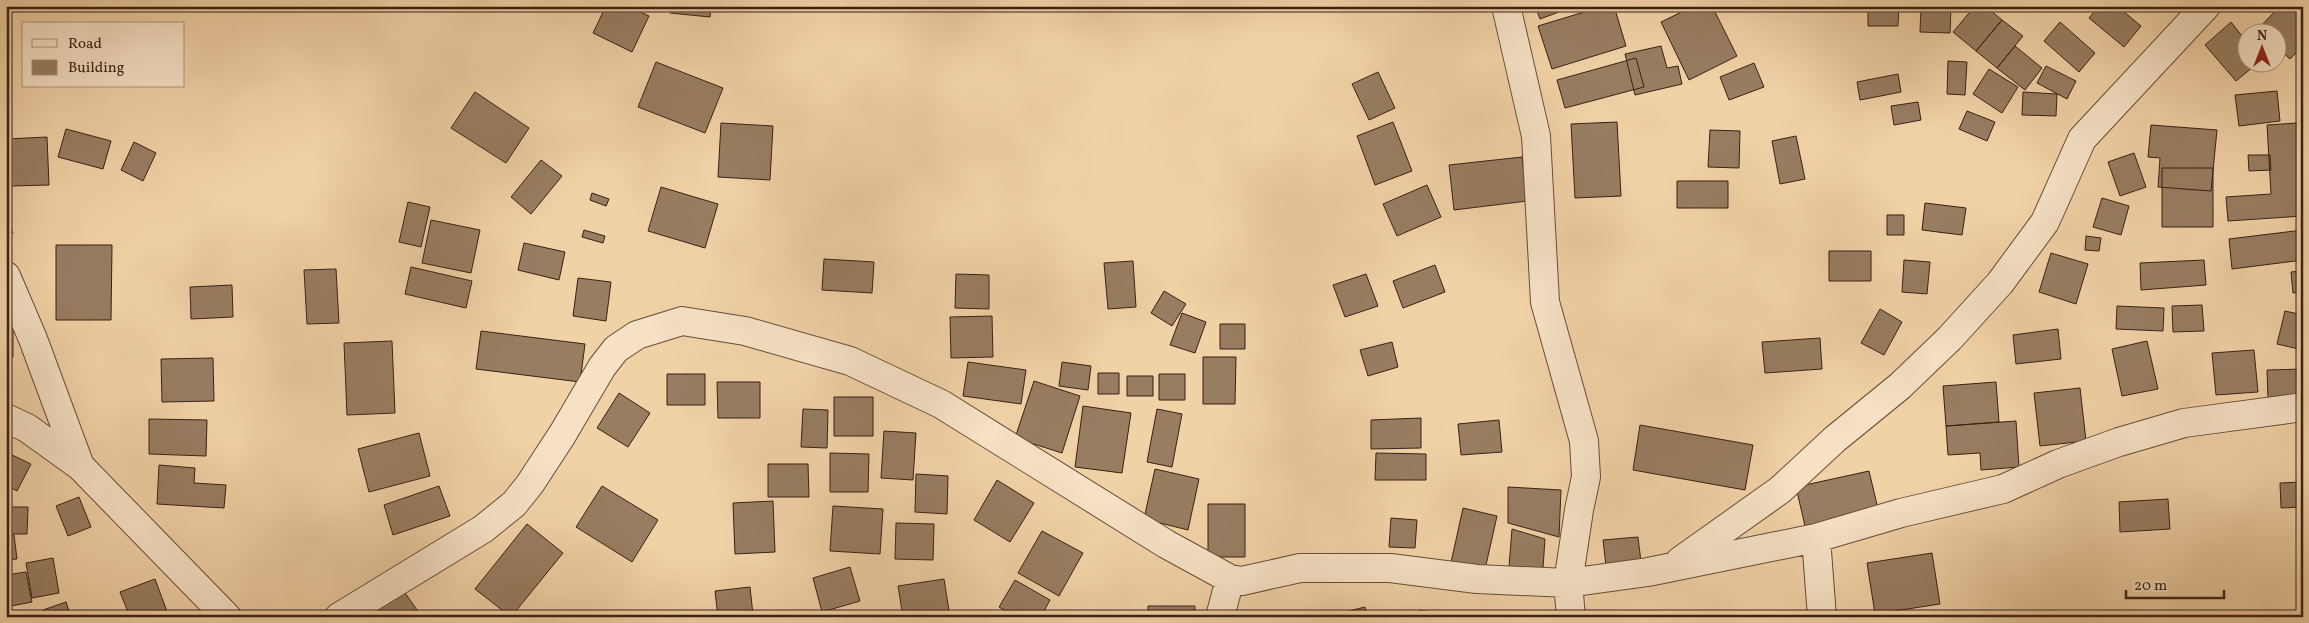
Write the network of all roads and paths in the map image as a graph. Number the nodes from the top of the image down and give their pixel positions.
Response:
1 (1506, 6) edge
2 (2206, 6) edge
3 (6, 276) edge
4 (2303, 407) edge
5 (6, 418) edge
6 (80, 466) junction
7 (1816, 538) junction
8 (1648, 572) junction
9 (1230, 579) junction
10 (1568, 583) junction
11 (227, 617) edge
12 (339, 617) edge
13 (1220, 617) edge
14 (1571, 617) edge
15 (1822, 617) edge

1 - 10 street
2 - 8 street
3 - 6 street
4 - 7 street
5 - 6 street
6 - 11 street
7 - 8 street
7 - 15 street
8 - 10 street
9 - 10 street
9 - 12 street
9 - 13 street
10 - 14 street

